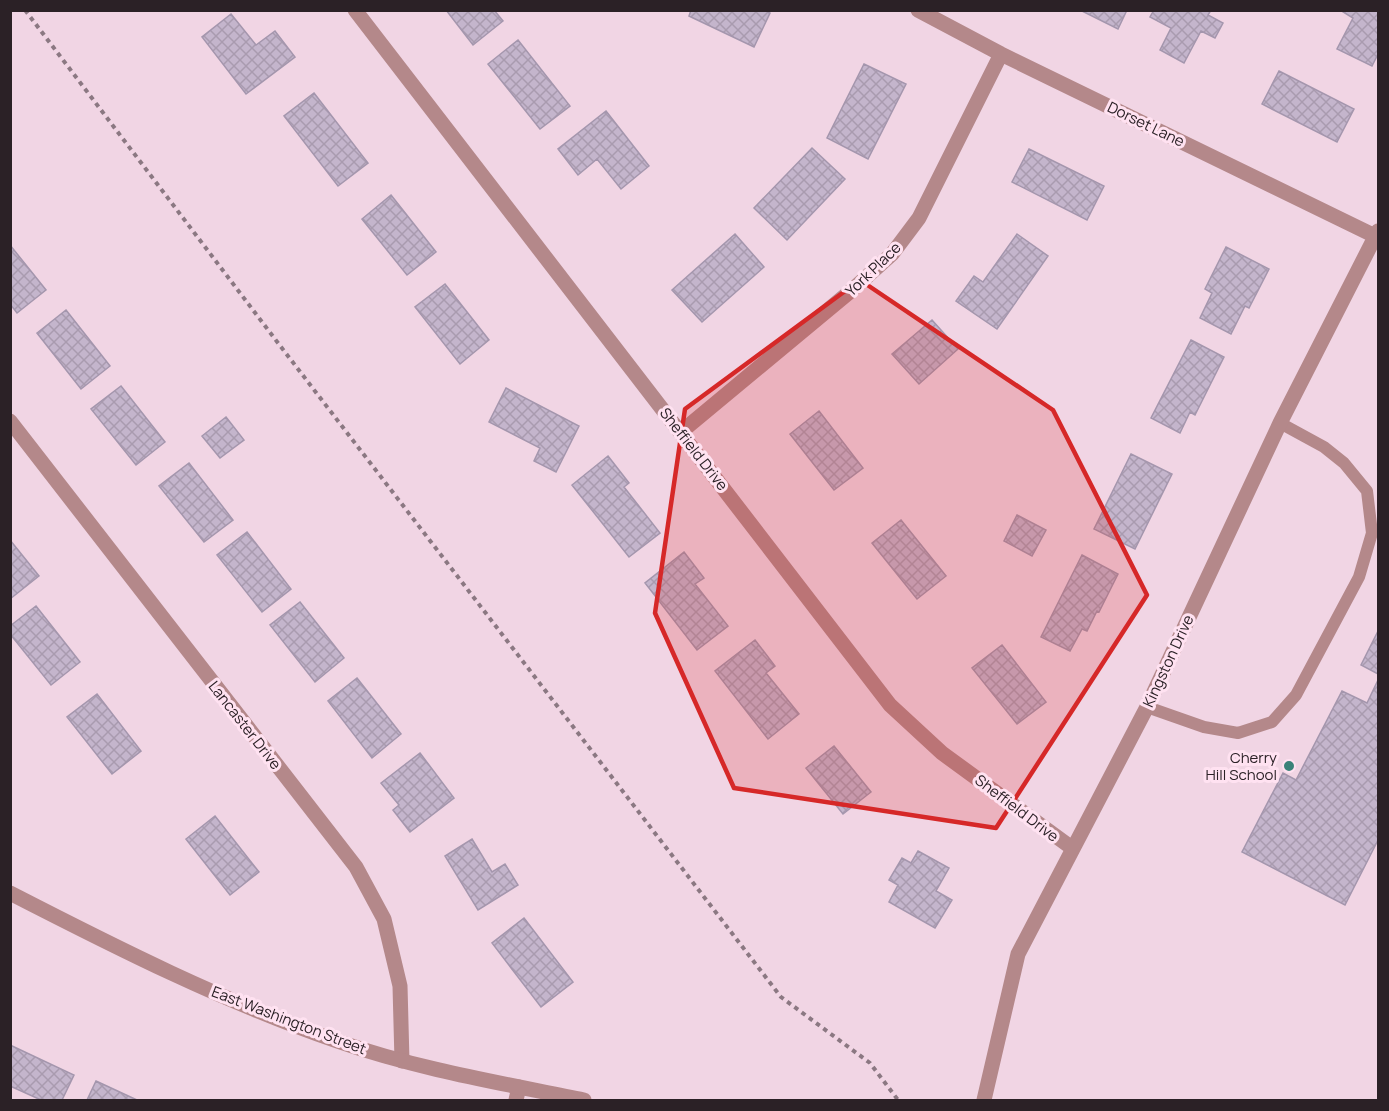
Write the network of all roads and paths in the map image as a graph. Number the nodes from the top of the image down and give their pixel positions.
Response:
1 (25, 10) edge
2 (355, 10) edge
3 (918, 10) edge
4 (1001, 54) junction
5 (1377, 235) edge
6 (10, 421) edge
7 (1280, 423) junction
8 (681, 432) junction
9 (1146, 707) junction
10 (1072, 848) junction
11 (10, 893) edge
12 (402, 1061) junction
13 (517, 1094) edge
14 (584, 1101) edge
15 (898, 1101) edge
16 (984, 1101) edge

1 - 15 path
2 - 8 street, Sheffield Drive
3 - 4 street, Dorset Lane
4 - 5 street, Dorset Lane
4 - 8 street, York Place
5 - 7 street, Kingston Drive
6 - 12 street, Lancaster Drive
7 - 9 street, Kingston Drive
7 - 9 lane
8 - 10 street, Sheffield Drive
9 - 10 street, Kingston Drive
10 - 16 street, Kingston Drive
11 - 12 street, East Washington Street
12 - 13 street, East Washington Street
13 - 14 street, East Washington Street

